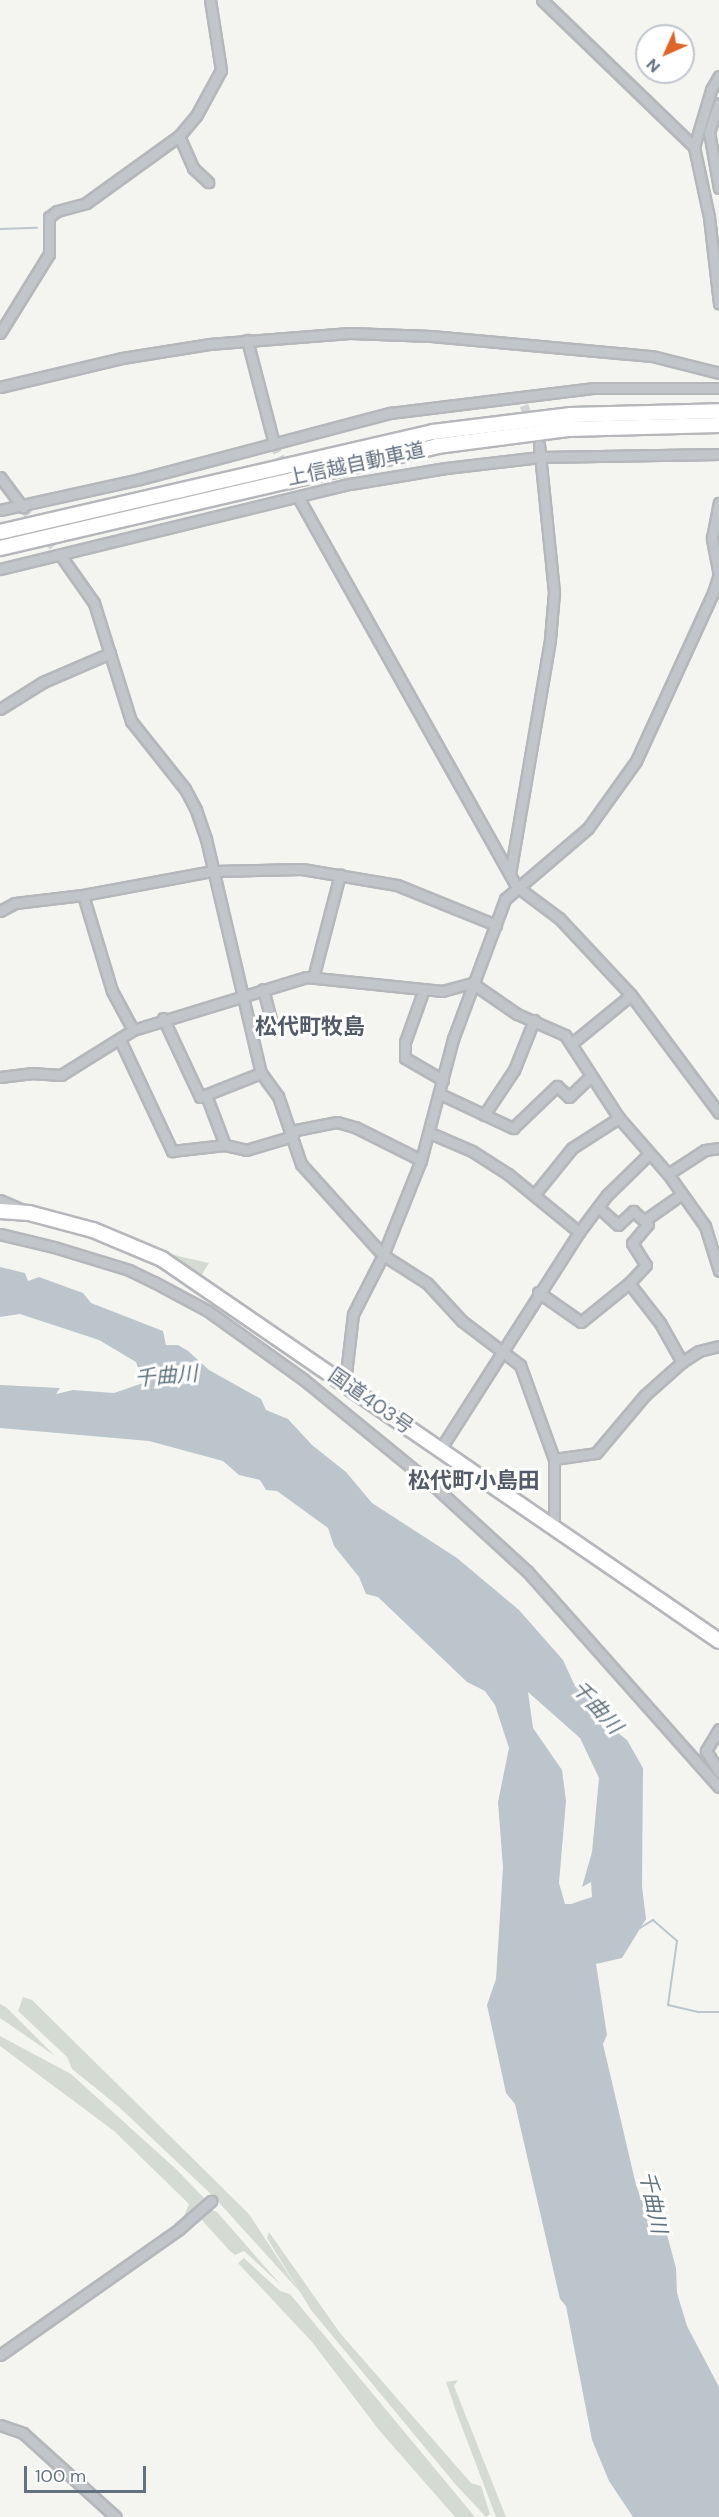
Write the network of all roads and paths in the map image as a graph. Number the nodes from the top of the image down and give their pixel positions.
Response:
1 (210, 0) edge
2 (542, 0) edge
3 (719, 76) edge
4 (719, 103) edge
5 (179, 136) junction
6 (694, 147) junction
7 (208, 182) dead end
8 (719, 188) edge
9 (719, 303) edge
10 (0, 333) edge
11 (248, 340) junction
12 (719, 373) edge
13 (0, 387) edge
14 (719, 388) edge
15 (518, 395) junction
16 (524, 405) tunnel mouth
17 (719, 411) edge
18 (719, 425) edge
19 (274, 444) junction
20 (539, 445) dead end
21 (719, 454) edge
22 (540, 457) junction
23 (0, 477) edge
24 (298, 497) junction
25 (719, 503) edge
26 (22, 507) junction
27 (0, 510) edge
28 (0, 532) edge
29 (0, 548) edge
30 (61, 556) junction
31 (0, 569) edge
32 (110, 653) junction
33 (0, 709) edge
34 (213, 871) junction
35 (340, 874) junction
36 (510, 874) junction
37 (516, 886) junction
38 (83, 895) junction
39 (0, 911) edge
40 (496, 925) junction
41 (314, 978) junction
42 (472, 983) junction
43 (263, 989) junction
44 (424, 989) junction
45 (242, 994) junction
46 (632, 995) junction
47 (163, 1018) junction
48 (534, 1020) junction
49 (133, 1030) junction
50 (274, 1031) dead end
51 (120, 1040) junction
52 (571, 1044) junction
53 (261, 1073) junction
54 (591, 1076) junction
55 (0, 1077) edge
56 (443, 1080) junction
57 (440, 1094) junction
58 (206, 1095) junction
59 (719, 1113) edge
60 (484, 1114) junction
61 (619, 1118) junction
62 (292, 1133) junction
63 (430, 1133) junction
64 (225, 1145) junction
65 (719, 1148) edge
66 (649, 1154) junction
67 (421, 1160) junction
68 (668, 1174) junction
69 (682, 1194) junction
70 (534, 1195) junction
71 (0, 1200) edge
72 (598, 1207) junction
73 (0, 1211) edge
74 (29, 1213) junction
75 (645, 1220) junction
76 (579, 1232) junction
77 (0, 1234) edge
78 (716, 1250) edge
79 (383, 1255) junction
80 (719, 1271) edge
81 (629, 1283) junction
82 (538, 1292) junction
83 (719, 1346) edge
84 (501, 1350) junction
85 (682, 1362) junction
86 (345, 1382) junction
87 (441, 1448) junction
88 (554, 1459) junction
89 (554, 1525) junction
90 (719, 1641) edge
91 (719, 1729) edge
92 (719, 1772) edge
93 (719, 1787) edge
94 (211, 2201) dead end
95 (0, 2355) edge
96 (0, 2425) edge
97 (117, 2517) edge

1 - 5 street
2 - 6 street
3 - 6 street
4 - 8 street
5 - 7 street
5 - 10 street
6 - 9 street
11 - 12 street
11 - 13 street
11 - 19 street
14 - 15 street
15 - 16 street
15 - 19 street
17 - 28 highway, 上信越自動車道
18 - 29 highway, 上信越自動車道
19 - 26 street
20 - 22 street
21 - 22 street
22 - 24 street
22 - 36 street
23 - 26 street
24 - 30 street
24 - 36 street
25 - 37 street
26 - 27 street
30 - 31 street
30 - 32 street
32 - 33 street
32 - 34 street
34 - 35 street
34 - 38 street
34 - 45 street
35 - 40 street
35 - 41 street
36 - 37 street
37 - 40 street
37 - 46 street
38 - 39 street
38 - 49 street
40 - 42 street
41 - 43 street
41 - 44 street
42 - 44 street
42 - 48 street
42 - 56 street
43 - 45 street
43 - 50 street
44 - 56 street
45 - 47 street
45 - 53 street
46 - 52 street
46 - 59 street
47 - 49 street
47 - 58 street
48 - 52 street
48 - 60 street
49 - 51 street
51 - 55 street
51 - 64 street
52 - 54 street
53 - 58 street
53 - 62 street
54 - 60 street
54 - 61 street
56 - 57 street
57 - 60 street
57 - 63 street
58 - 64 street
61 - 66 street
61 - 70 street
62 - 64 street
62 - 67 street
62 - 79 street
63 - 67 street
63 - 70 street
65 - 68 street
66 - 68 street
66 - 72 street
67 - 79 street
68 - 69 street
69 - 75 street
69 - 78 street
70 - 76 street
71 - 74 street
72 - 75 street
72 - 76 street
73 - 74 highway, 国道403号
74 - 86 highway, 国道403号
75 - 81 street
76 - 82 street
77 - 93 street
78 - 80 street
79 - 84 street
79 - 86 street
81 - 82 street
81 - 85 street
82 - 84 street
83 - 85 street
84 - 87 street
84 - 88 street
85 - 88 street
86 - 87 highway, 国道403号
87 - 89 highway, 国道403号
88 - 89 street
89 - 90 highway, 国道403号
91 - 92 street
94 - 95 street
96 - 97 street

